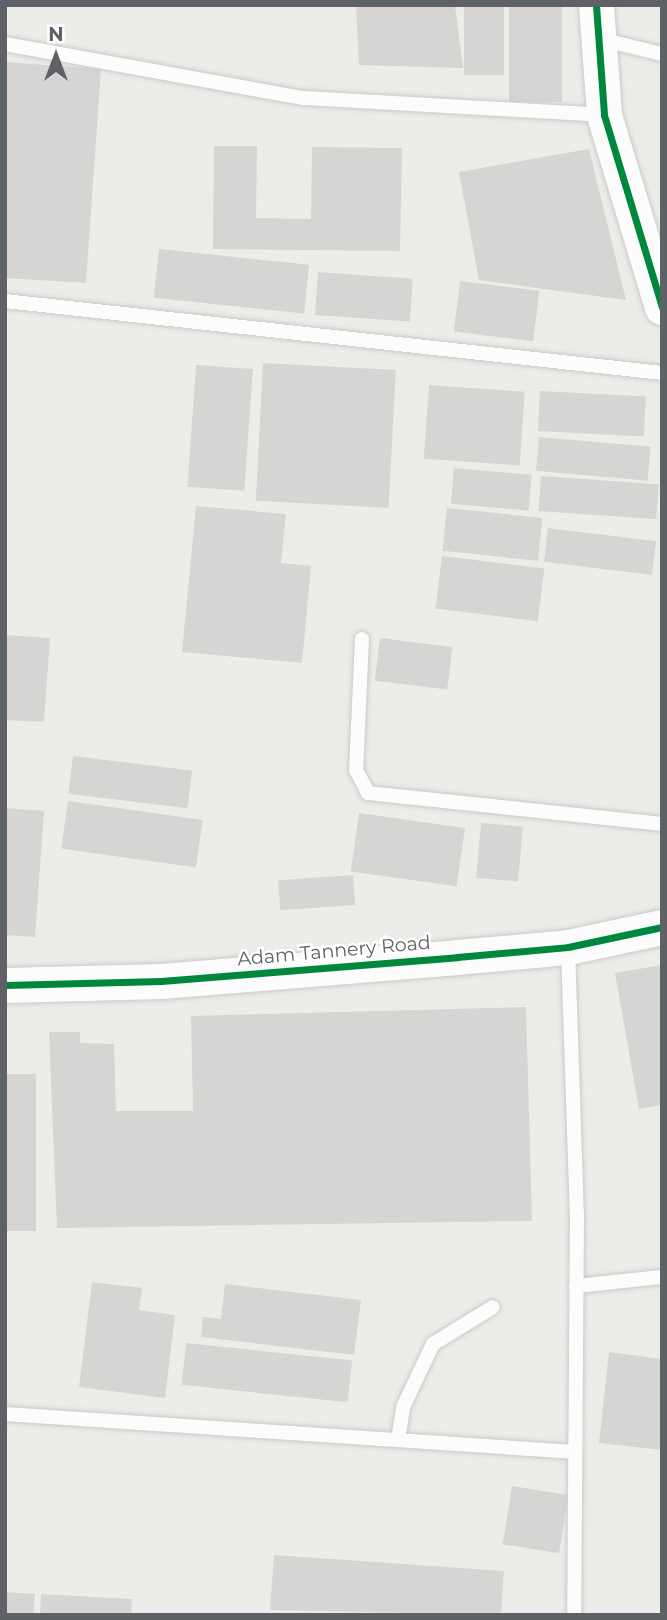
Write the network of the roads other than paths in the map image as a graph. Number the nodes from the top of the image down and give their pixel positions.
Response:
1 (597, 22) edge
2 (5, 44) edge
3 (662, 54) edge
4 (604, 115) junction
5 (5, 301) edge
6 (662, 307) edge
7 (662, 373) edge
8 (362, 639) dead end
9 (662, 824) edge
10 (662, 926) edge
11 (568, 947) junction
12 (5, 985) edge
13 (662, 1277) edge
14 (576, 1286) junction
15 (493, 1307) dead end
16 (5, 1414) edge
17 (398, 1440) junction
18 (575, 1452) junction
19 (574, 1615) edge

1 - 3 lane
1 - 4 street
2 - 4 lane
4 - 6 street
5 - 7 lane
8 - 9 lane
10 - 11 street, Adam Tannery Road
11 - 12 street, Adam Tannery Road
11 - 14 lane
13 - 14 lane
14 - 18 lane
15 - 17 lane
16 - 17 lane
17 - 18 lane
18 - 19 lane

